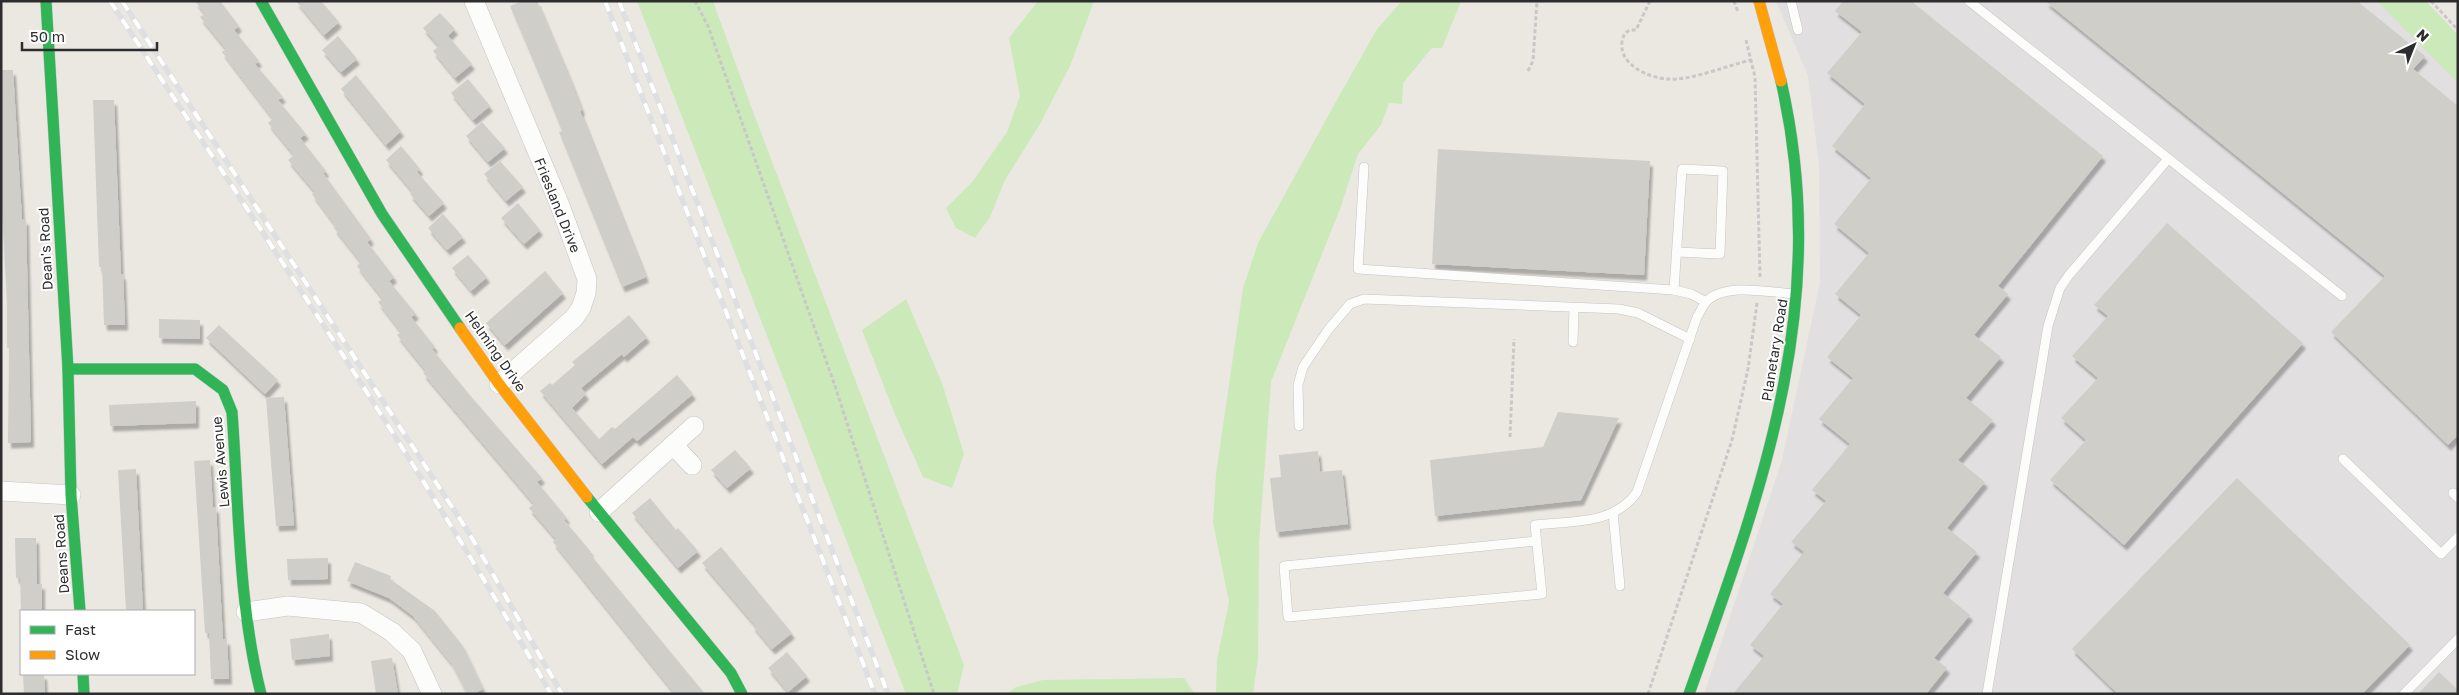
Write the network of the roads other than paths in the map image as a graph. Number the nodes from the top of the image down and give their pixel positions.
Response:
1 (46, 1) edge
2 (261, 1) edge
3 (474, 1) edge
4 (1758, 1) edge
5 (1791, 1) edge
6 (1969, 1) edge
7 (1798, 30) dead end
8 (2168, 159) junction
9 (1364, 167) dead end
10 (1677, 252) junction
11 (1674, 290) junction
12 (1798, 294) junction
13 (2342, 296) dead end
14 (1706, 302) junction
15 (1574, 308) junction
16 (1690, 339) junction
17 (1574, 342) dead end
18 (68, 369) junction
19 (499, 384) junction
20 (694, 426) dead end
21 (1299, 426) dead end
22 (673, 445) junction
23 (2343, 458) dead end
24 (692, 465) dead end
25 (1, 490) edge
26 (71, 495) junction
27 (599, 512) junction
28 (1613, 514) junction
29 (2458, 537) edge
30 (1537, 540) junction
31 (1620, 586) dead end
32 (80, 610) edge
33 (246, 612) junction
34 (2458, 639) edge
35 (83, 675) edge
36 (84, 694) edge
37 (261, 694) edge
38 (432, 694) edge
39 (742, 694) edge
40 (1689, 694) edge
41 (1987, 694) edge
42 (2404, 694) edge

1 - 18 street, Dean's Road
2 - 19 street, Helming Drive
3 - 19 street, Friesland Drive
4 - 12 street, Planetary Road
5 - 7 lane
6 - 8 lane
8 - 13 lane
8 - 41 lane
9 - 11 lane
10 - 10 lane
10 - 11 lane
11 - 14 lane
12 - 14 lane
12 - 40 street, Planetary Road
14 - 16 lane
15 - 16 lane
15 - 17 lane
15 - 21 lane
16 - 28 lane
18 - 26 street, Dean's Road
18 - 33 street, Lewis Avenue
19 - 27 street, Helming Drive
20 - 22 street
22 - 24 street
22 - 27 street
23 - 29 lane
25 - 26 street
26 - 32 street, Deans Road
27 - 39 street, Helming Drive
28 - 30 lane
28 - 31 lane
30 - 30 lane
33 - 37 street, Lewis Avenue
33 - 38 street
34 - 42 lane
35 - 36 street

